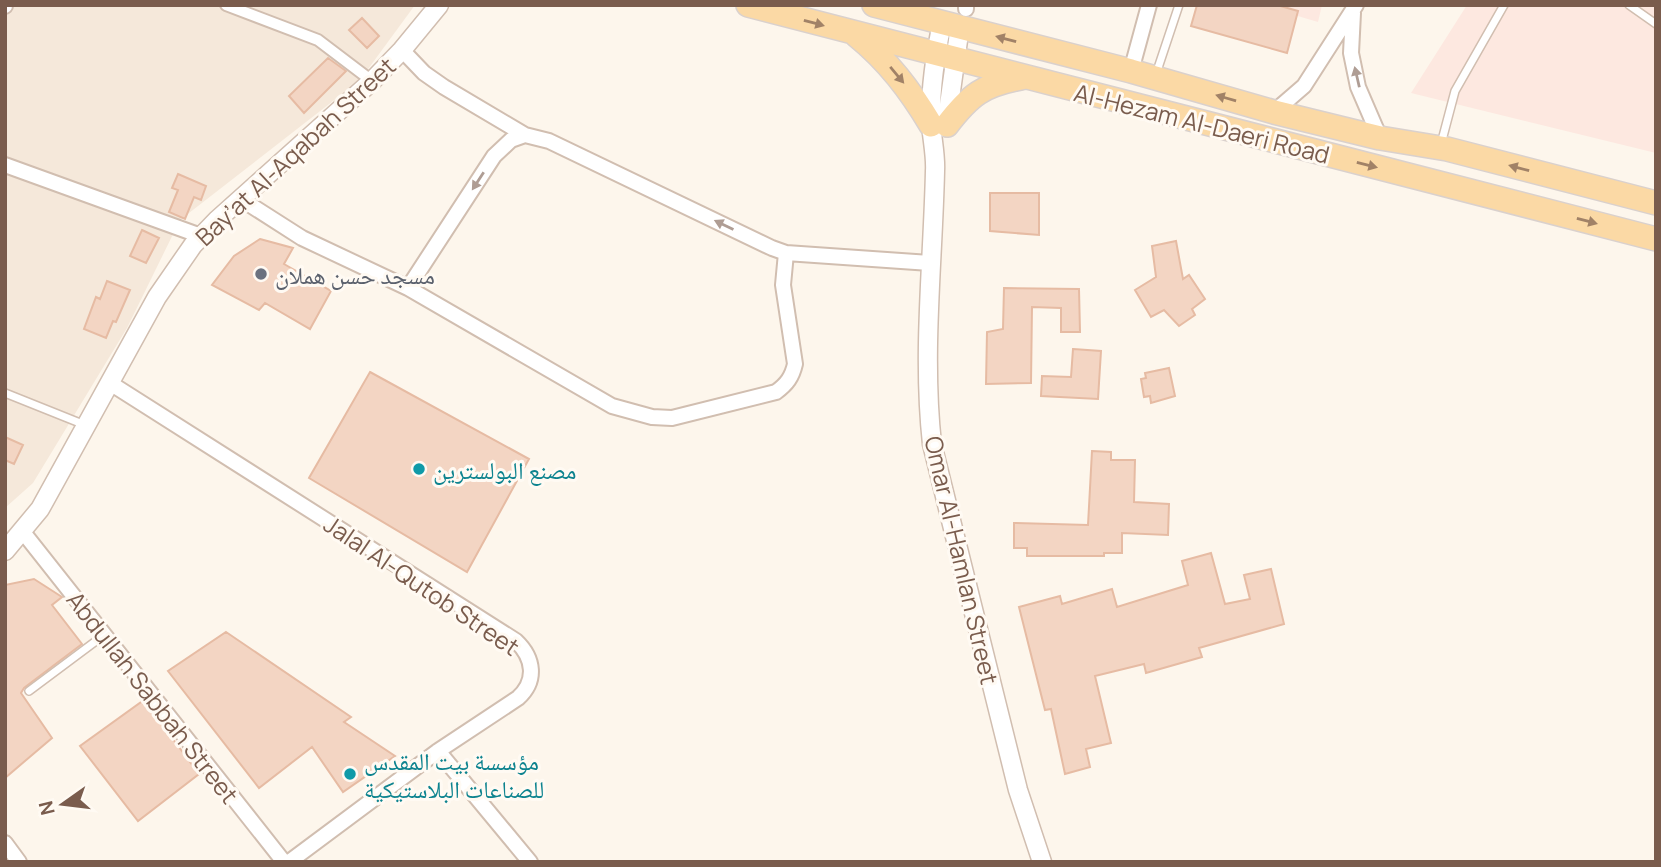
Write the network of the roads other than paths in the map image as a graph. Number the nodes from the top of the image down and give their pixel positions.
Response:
1 (226, 5) edge
2 (439, 5) edge
3 (748, 5) edge
4 (874, 5) edge
5 (1149, 5) edge
6 (1179, 5) edge
7 (1504, 5) edge
8 (1629, 5) edge
9 (1354, 9) edge
10 (958, 16) edge
11 (1656, 23) edge
12 (854, 33) junction
13 (402, 50) junction
14 (945, 56) junction
15 (1131, 71) junction
16 (1027, 78) junction
17 (1155, 78) junction
18 (372, 81) junction
19 (1274, 112) junction
20 (939, 125) junction
21 (526, 135) junction
22 (1380, 138) junction
23 (1440, 148) junction
24 (5, 165) edge
25 (241, 199) junction
26 (1656, 203) edge
27 (201, 236) junction
28 (1656, 239) edge
29 (786, 253) junction
30 (930, 263) junction
31 (408, 288) junction
32 (110, 383) junction
33 (5, 393) edge
34 (85, 425) junction
35 (23, 532) junction
36 (5, 551) edge
37 (104, 635) junction
38 (29, 691) dead end
39 (438, 751) junction
40 (5, 843) edge
41 (19, 862) edge
42 (284, 862) edge
43 (289, 862) edge
44 (530, 862) edge
45 (1042, 862) edge

1 - 18 street
2 - 13 street, Bay’at Al-Aqabah Street
3 -> 12 main road, Al-Hezam Al-Daeri Road
4 - 10 main road, Al-Hezam Al-Daeri Road
5 - 15 street
6 - 17 lane
7 - 23 lane
8 - 11 lane
9 - 19 street
22 -> 9 street
10 - 14 street, Omar Al-Hamlan Street
15 -> 10 main road, Al-Hezam Al-Daeri Road
12 - 14 main road, Al-Hezam Al-Daeri Road
12 -> 20 main road
13 - 18 street, Bay’at Al-Aqabah Street
13 - 21 street
14 - 16 main road, Al-Hezam Al-Daeri Road
14 - 20 street, Omar Al-Hamlan Street
15 - 17 main road, Al-Hezam Al-Daeri Road
16 - 20 main road
16 -> 28 main road, Al-Hezam Al-Daeri Road
19 -> 17 main road, Al-Hezam Al-Daeri Road
18 - 25 street, Bay’at Al-Aqabah Street
19 - 22 main road, Al-Hezam Al-Daeri Road
20 - 30 street, Omar Al-Hamlan Street
29 -> 21 street
21 -> 31 street
22 - 23 main road, Al-Hezam Al-Daeri Road
26 -> 23 main road, Al-Hezam Al-Daeri Road
24 - 27 street
25 - 27 street, Bay’at Al-Aqabah Street
25 - 31 street
27 - 32 street, Bay’at Al-Aqabah Street
29 - 30 street
29 - 31 street
30 - 45 street, Omar Al-Hamlan Street
32 - 34 street, Bay’at Al-Aqabah Street
32 - 39 street, Jalal Al-Qutob Street
33 - 34 lane
34 - 35 street, Bay’at Al-Aqabah Street
35 - 36 street, Bay’at Al-Aqabah Street
35 - 37 street, Abdullah Sabbah Street
37 - 38 lane
37 - 42 street, Abdullah Sabbah Street
39 - 43 street, Jalal Al-Qutob Street
39 - 44 street
40 - 41 street

